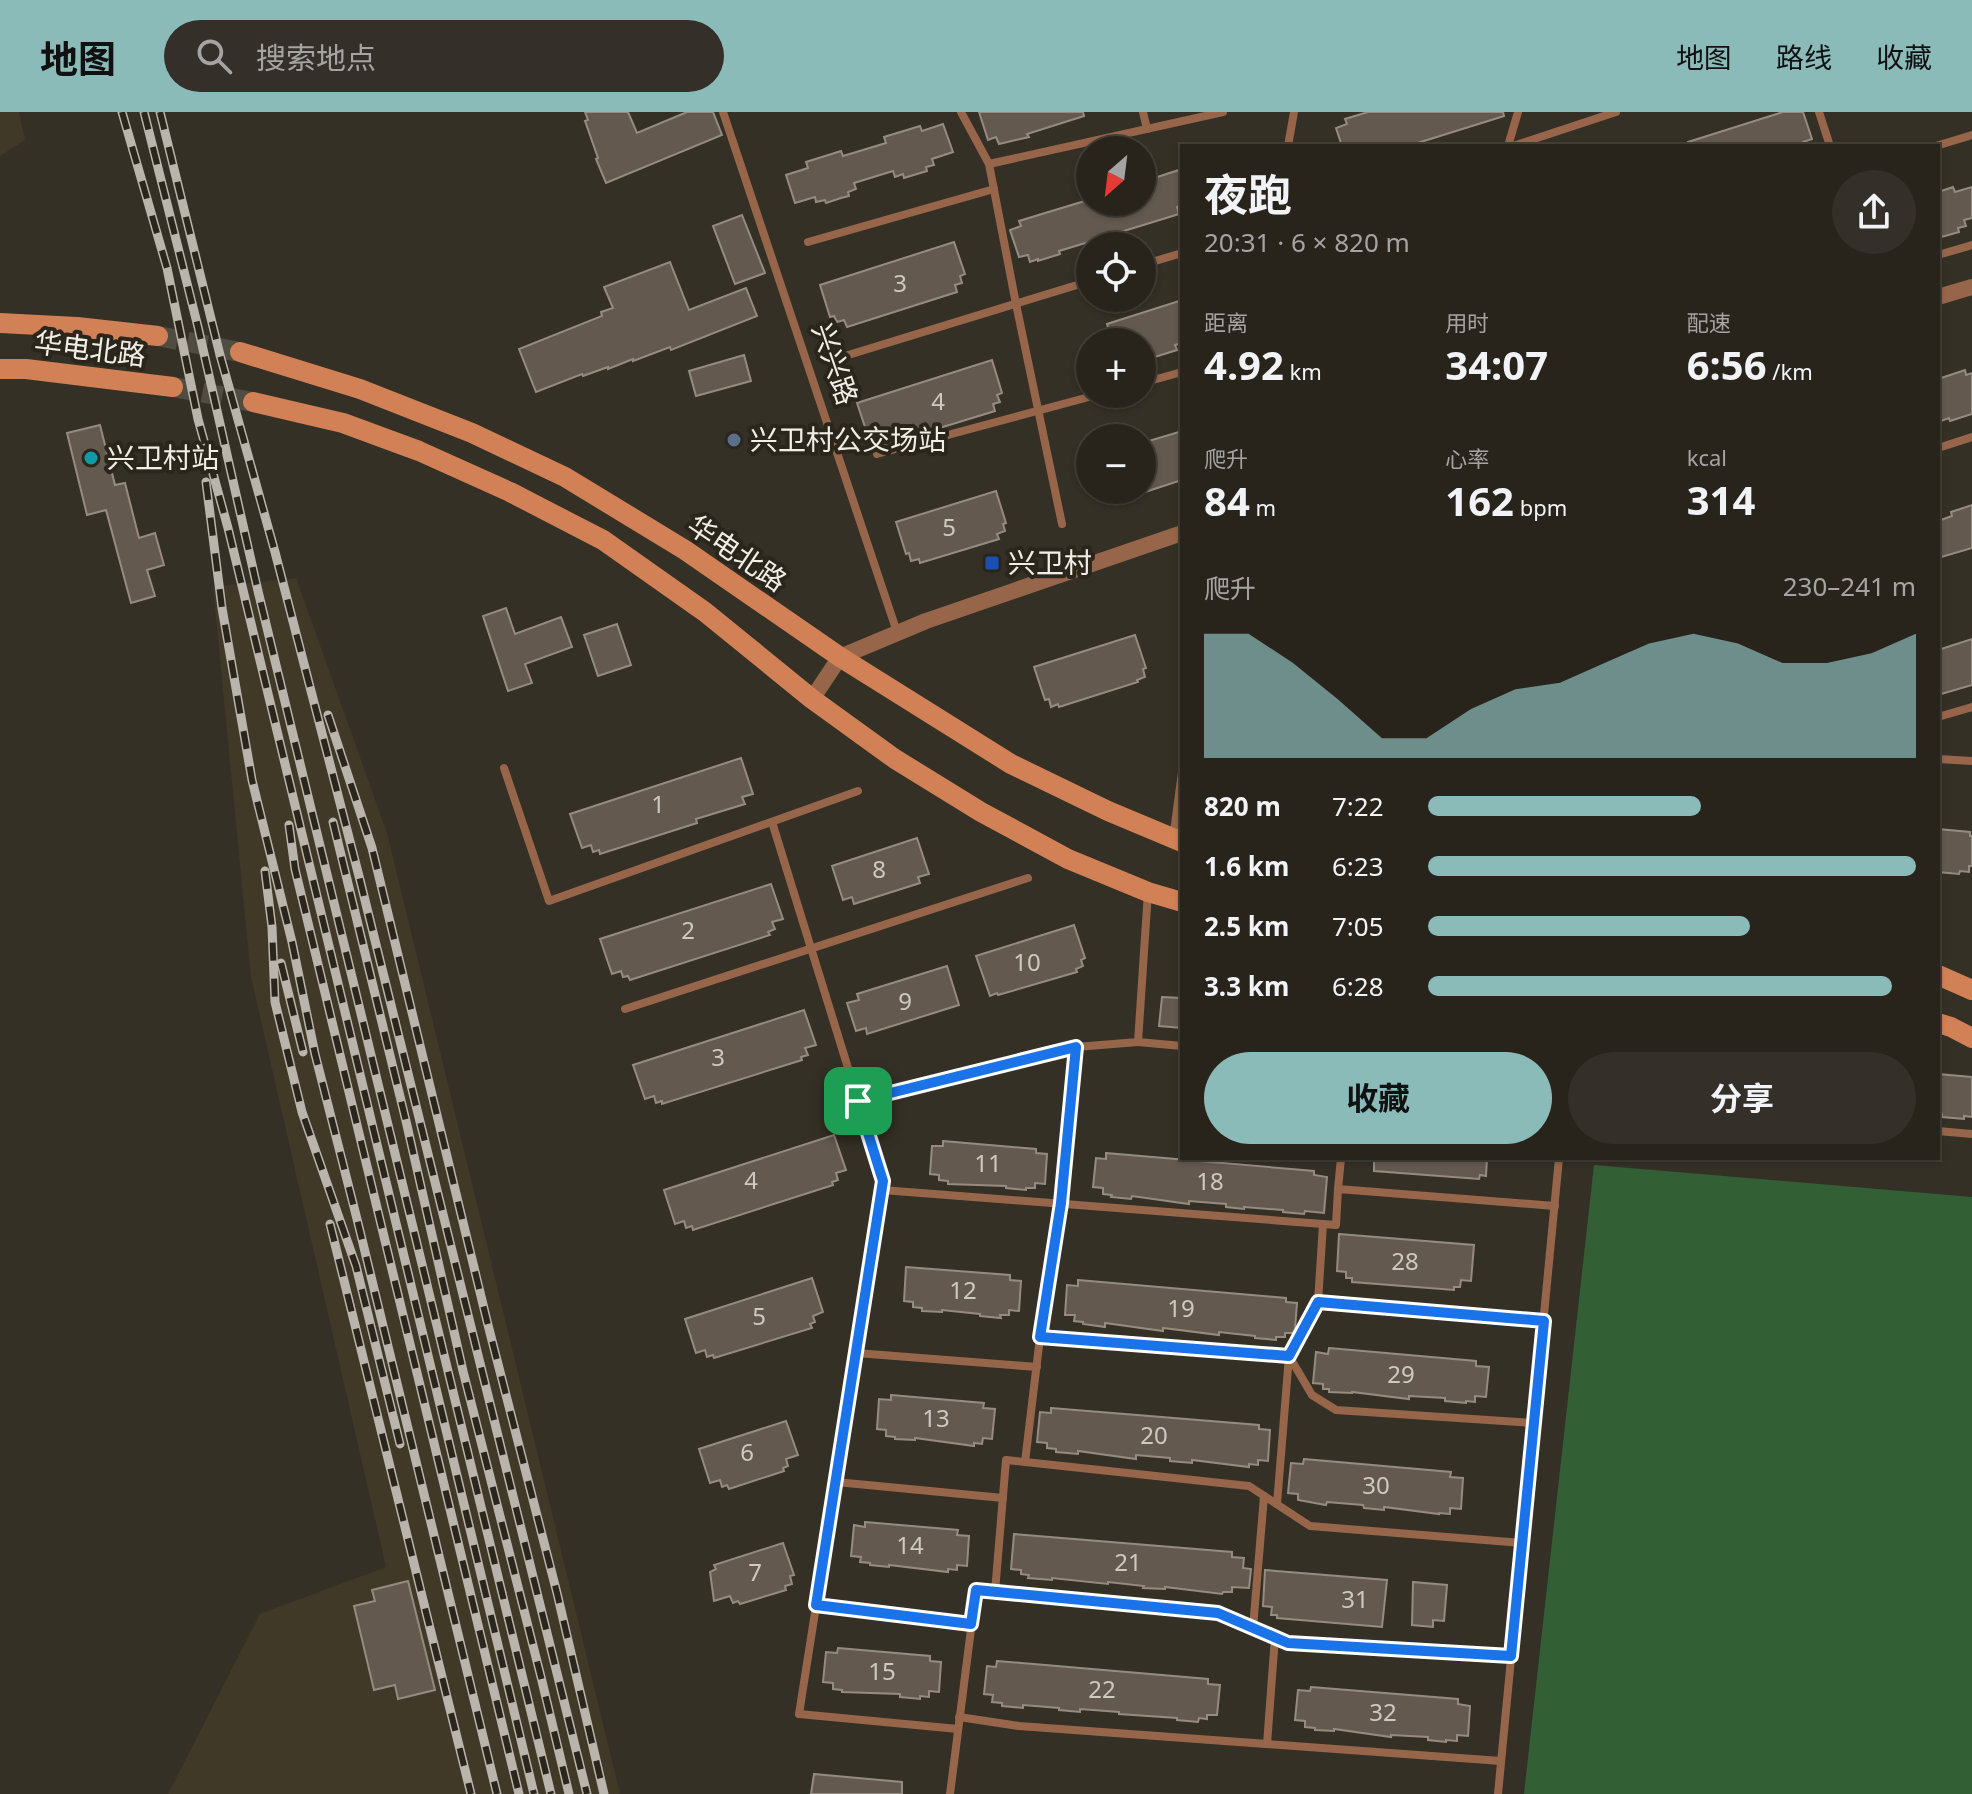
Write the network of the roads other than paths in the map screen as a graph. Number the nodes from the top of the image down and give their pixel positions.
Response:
1 (723, 112) edge
2 (961, 112) edge
3 (1143, 112) edge
4 (1223, 112) edge
5 (1294, 112) edge
6 (1518, 112) edge
7 (1616, 112) edge
8 (1819, 112) edge
9 (1147, 129) junction
10 (1972, 135) edge
11 (1288, 144) edge
12 (1510, 144) edge
13 (1516, 144) edge
14 (1829, 144) edge
15 (1940, 145) edge
16 (989, 164) junction
17 (994, 189) junction
18 (808, 242) dead end
19 (1972, 245) edge
20 (1180, 254) edge
21 (1940, 254) edge
22 (1156, 261) edge
23 (1076, 285) edge
24 (1972, 287) edge
25 (1940, 296) edge
26 (1016, 304) junction
27 (0, 323) edge
28 (158, 336) tunnel mouth
29 (240, 352) tunnel mouth
30 (845, 356) dead end
31 (0, 369) edge
32 (1180, 373) edge
33 (1156, 379) edge
34 (173, 387) tunnel mouth
35 (1076, 401) edge
36 (253, 402) tunnel mouth
37 (1038, 411) junction
38 (1972, 437) edge
39 (1940, 447) edge
40 (877, 454) dead end
41 (1062, 524) dead end
42 (1180, 534) edge
43 (897, 632) junction
44 (840, 657) junction
45 (812, 699) junction
46 (1972, 707) edge
47 (1940, 716) edge
48 (1940, 759) edge
49 (1972, 761) edge
50 (504, 768) dead end
51 (858, 791) dead end
52 (1180, 800) edge
53 (772, 822) junction
54 (1177, 841) edge
55 (1028, 878) dead end
56 (1148, 892) junction
57 (1180, 901) edge
58 (811, 949) junction
59 (1940, 976) edge
60 (1972, 990) edge
61 (625, 1009) dead end
62 (1940, 1024) edge
63 (1972, 1038) edge
64 (1138, 1042) junction
65 (1180, 1046) edge
66 (1076, 1047) junction
67 (858, 1101) junction
68 (1940, 1131) edge
69 (1972, 1134) edge
70 (1341, 1160) edge
71 (1559, 1160) edge
72 (1338, 1189) junction
73 (882, 1190) junction
74 (1061, 1203) junction
75 (1555, 1206) junction
76 (1323, 1224) junction
77 (1318, 1302) junction
78 (1544, 1321) junction
79 (1040, 1337) junction
80 (856, 1353) junction
81 (1289, 1356) junction
82 (1037, 1367) junction
83 (1533, 1423) junction
84 (1025, 1462) junction
85 (836, 1482) junction
86 (1264, 1496) junction
87 (1003, 1498) junction
88 (1277, 1504) junction
89 (1522, 1543) junction
90 (995, 1592) junction
91 (816, 1605) junction
92 (971, 1624) junction
93 (1253, 1628) junction
94 (1275, 1637) junction
95 (1511, 1656) junction
96 (959, 1717) junction
97 (958, 1729) junction
98 (1267, 1744) junction
99 (1501, 1761) junction
100 (950, 1794) edge
101 (1498, 1794) edge

1 - 43 lane, 兴兴路
2 - 16 lane
3 - 9 lane
4 - 9 lane
5 - 11 lane
6 - 12 lane
7 - 13 lane
8 - 14 lane
9 - 16 lane
10 - 15 lane
16 - 17 lane
17 - 18 lane
17 - 26 lane
19 - 21 lane
20 - 22 lane
23 - 26 lane
24 - 25 street
26 - 30 lane
26 - 37 lane
27 - 28 main road, 华电北路
29 - 44 main road, 华电北路
31 - 34 main road, 华电北路
32 - 33 lane
35 - 37 lane
36 - 45 main road
37 - 40 lane
37 - 41 lane
38 - 39 lane
42 - 43 street
43 - 44 street
44 - 45 street
44 - 54 main road, 华电北路
45 - 56 main road
46 - 47 lane
48 - 49 lane
50 - 53 lane
51 - 53 lane
52 - 54 lane
53 - 58 lane
55 - 58 lane
56 - 57 main road
56 - 64 lane
58 - 61 lane
58 - 67 lane
59 - 60 main road
62 - 63 main road
64 - 65 lane
64 - 66 lane
66 - 67 lane
66 - 74 lane
67 - 73 lane
68 - 69 lane
70 - 72 lane
71 - 75 lane
72 - 75 lane
72 - 76 lane
73 - 74 lane
73 - 80 lane
74 - 76 lane
74 - 79 lane
75 - 78 lane
76 - 77 lane
77 - 78 lane
77 - 81 lane
78 - 83 lane
79 - 81 lane
79 - 82 lane
80 - 82 lane
80 - 85 lane
81 - 83 lane
81 - 88 lane
82 - 84 lane
83 - 89 lane
84 - 86 lane
84 - 87 lane
85 - 87 lane
85 - 91 lane
86 - 88 lane
86 - 93 lane
87 - 90 lane
88 - 89 lane
89 - 95 lane
90 - 92 lane
90 - 93 lane
91 - 92 lane
91 - 97 lane
92 - 96 lane
93 - 94 lane
94 - 95 lane
94 - 98 lane
95 - 99 lane
96 - 97 lane
96 - 98 lane
97 - 100 lane
98 - 99 lane
99 - 101 lane

